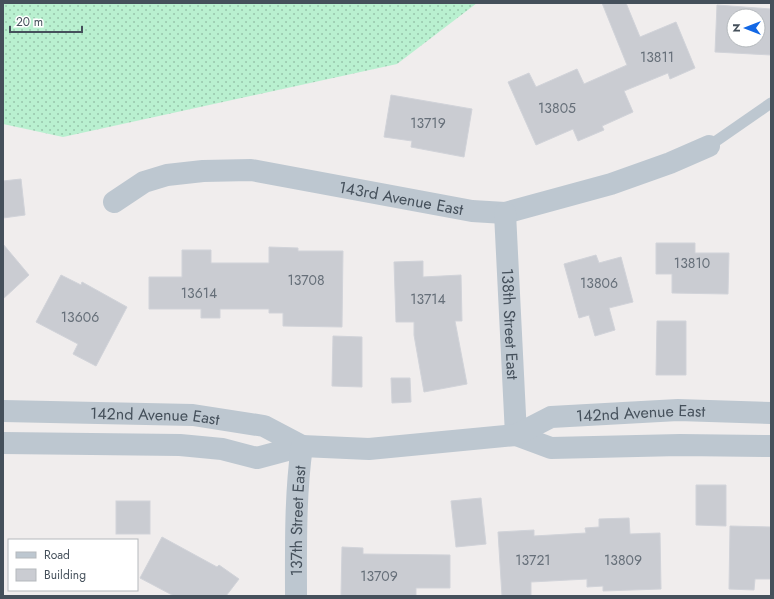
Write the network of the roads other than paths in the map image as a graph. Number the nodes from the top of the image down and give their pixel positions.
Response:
1 (771, 103) edge
2 (709, 146) joint
3 (114, 202) dead end
4 (505, 212) junction
5 (3, 412) edge
6 (771, 413) edge
7 (516, 435) junction
8 (3, 443) edge
9 (302, 446) junction
10 (771, 446) edge
11 (296, 596) edge

1 - 2 lane
2 - 4 street, 143rd Avenue East
3 - 4 street, 143rd Avenue East
4 - 7 street, 138th Street East
5 - 9 street, 142nd Avenue East
6 - 7 street, 142nd Avenue East
7 - 9 street, 142nd Avenue East
7 - 10 street, 142nd Avenue East
8 - 9 street, 142nd Avenue East
9 - 11 street, 137th Street East

